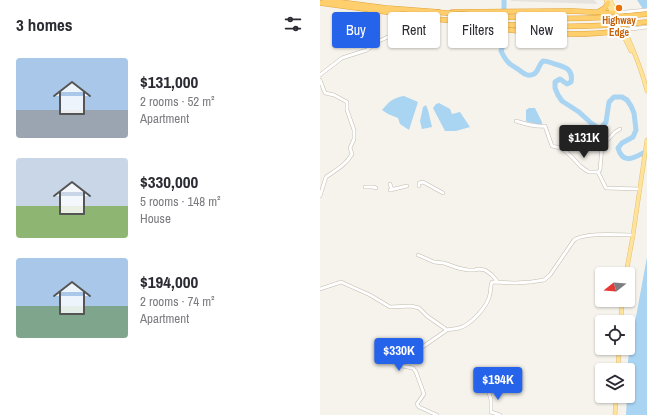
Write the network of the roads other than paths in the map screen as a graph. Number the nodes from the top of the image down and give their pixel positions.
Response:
1 (324, 0) edge
2 (608, 1) edge
3 (320, 3) edge
4 (342, 4) junction
5 (647, 10) edge
6 (395, 12) edge
7 (435, 12) joint
8 (440, 12) edge
9 (598, 12) junction
10 (614, 13) junction
11 (647, 14) edge
12 (440, 19) edge
13 (440, 19) edge
14 (647, 22) edge
15 (647, 27) edge
16 (623, 30) junction
17 (388, 37) edge
18 (320, 75) edge
19 (320, 80) edge
20 (647, 91) edge
21 (516, 121) dead end
22 (620, 129) dead end
23 (647, 140) edge
24 (574, 146) dead end
25 (565, 148) junction
26 (598, 172) junction
27 (390, 184) dead end
28 (407, 186) dead end
29 (420, 186) dead end
30 (365, 187) dead end
31 (376, 188) dead end
32 (640, 189) junction
33 (443, 193) dead end
34 (320, 196) edge
35 (634, 235) junction
36 (418, 255) dead end
37 (627, 267) edge
38 (497, 281) junction
39 (320, 289) edge
40 (447, 330) junction
41 (487, 385) dead end
42 (616, 403) edge
43 (437, 415) edge
44 (500, 415) edge
45 (615, 415) edge

1 - 4 highway
2 - 9 highway
2 - 10 main road
3 - 4 highway
4 - 6 highway
4 - 7 highway
5 - 10 street
7 - 9 highway, bridge
8 - 11 highway, bridge
9 - 10 highway
10 - 16 main road
12 - 14 highway, bridge
13 - 16 highway, bridge
15 - 16 street
16 - 20 main road
17 - 18 street
19 - 34 street
21 - 25 street
22 - 26 street
23 - 32 main road
24 - 25 street
25 - 26 street
26 - 32 street
27 - 28 street
29 - 33 street
30 - 31 street
32 - 35 main road
35 - 37 main road
35 - 38 street
36 - 38 street
38 - 40 street
39 - 40 street
40 - 43 street
41 - 44 street
42 - 45 main road

